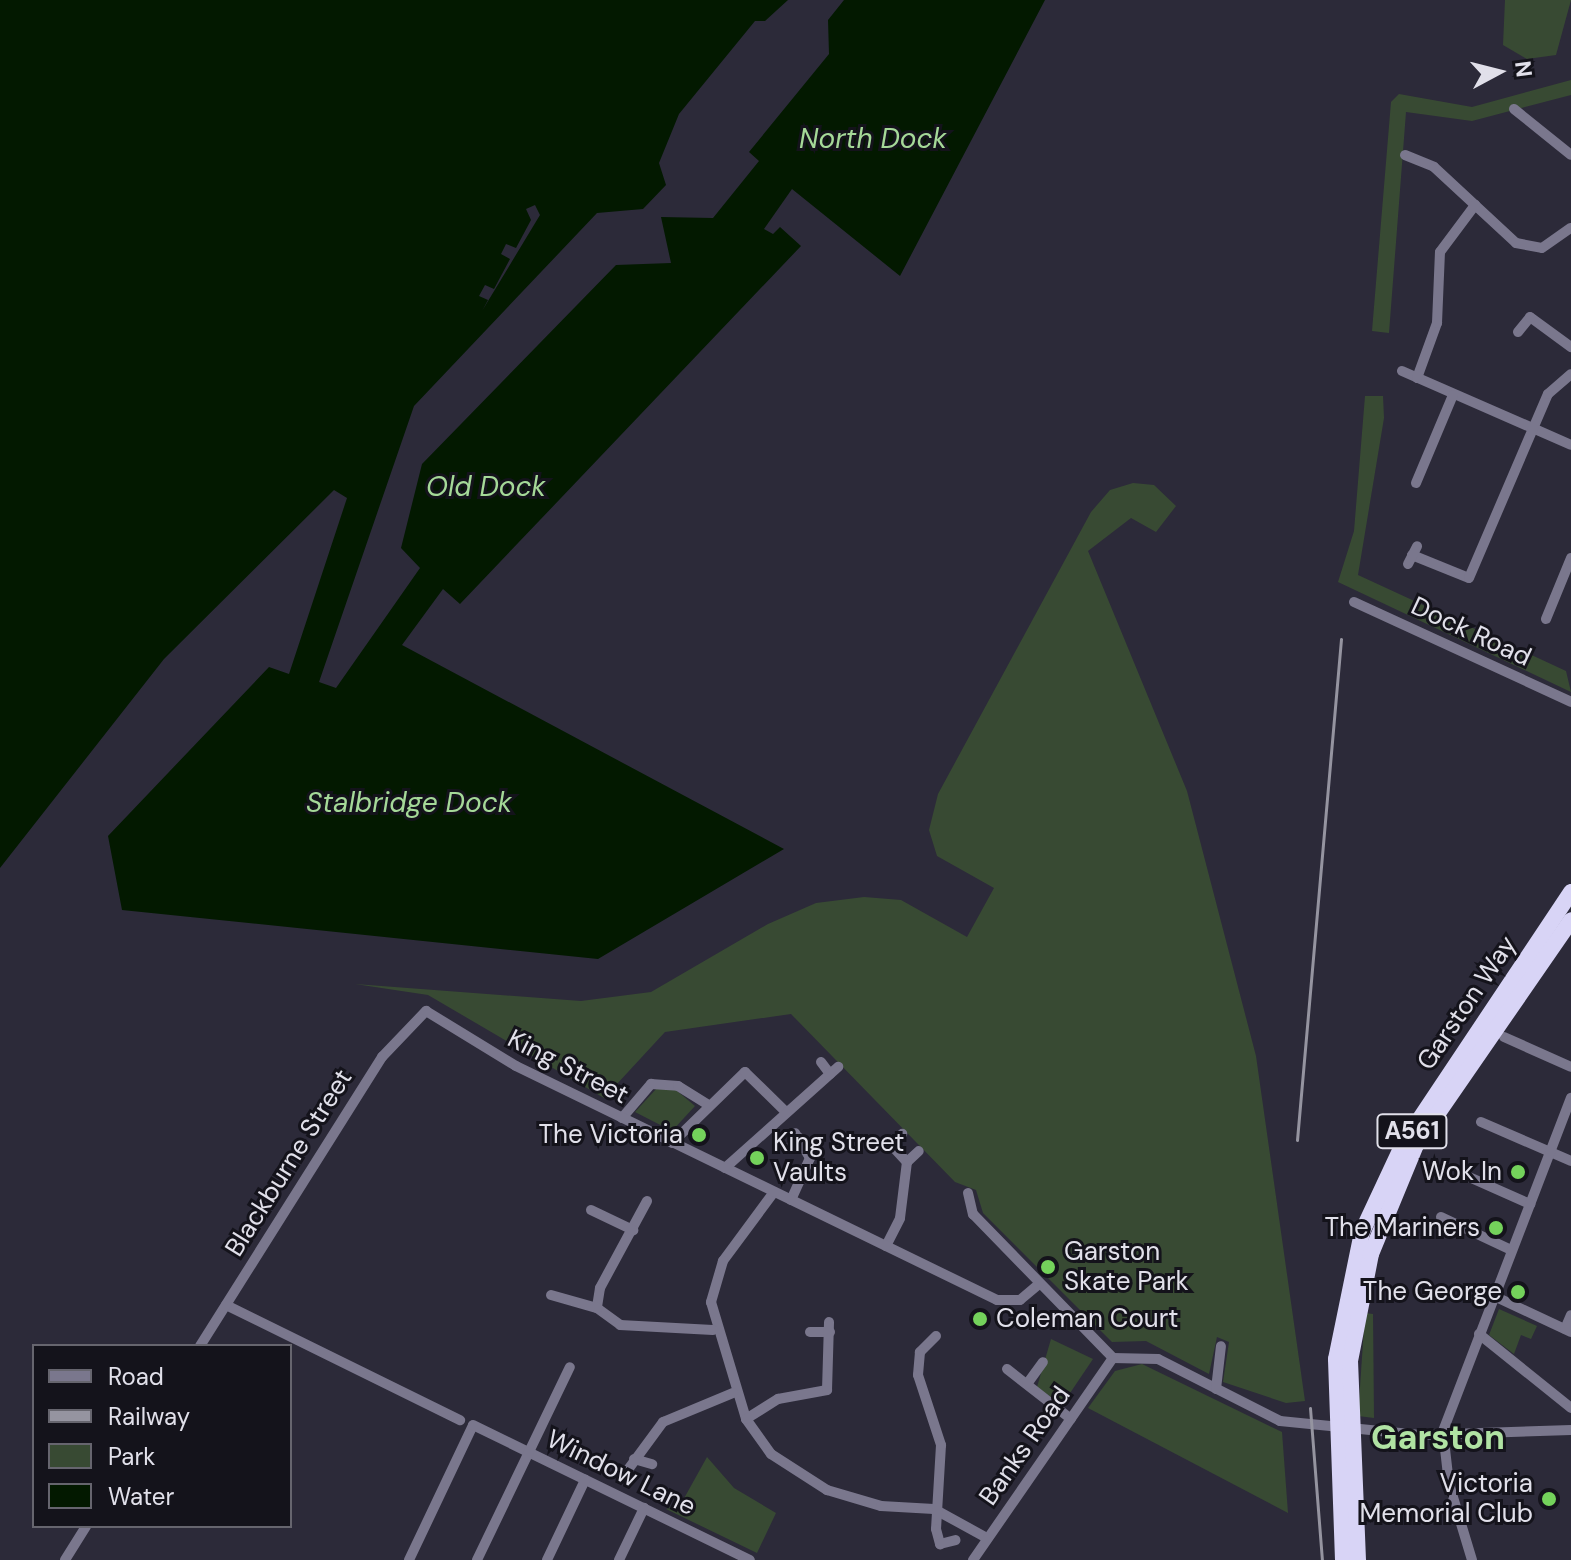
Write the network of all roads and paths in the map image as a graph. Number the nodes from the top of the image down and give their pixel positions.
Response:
1 (1514, 109) dead end
2 (1405, 155) dead end
3 (1571, 155) edge
4 (1475, 205) junction
5 (1571, 228) edge
6 (1518, 332) dead end
7 (1571, 347) edge
8 (1402, 371) dead end
9 (1571, 374) edge
10 (1417, 378) junction
11 (1453, 395) junction
12 (1531, 428) junction
13 (1571, 445) edge
14 (1415, 483) dead end
15 (1412, 555) dead end
16 (1571, 558) edge
17 (1354, 602) dead end
18 (1546, 619) dead end
19 (1571, 702) edge
20 (1571, 892) edge
21 (1571, 920) edge
22 (426, 1011) joint
23 (1504, 1037) dead end
24 (821, 1062) dead end
25 (1571, 1067) edge
26 (1571, 1098) edge
27 (709, 1105) junction
28 (786, 1112) junction
29 (622, 1118) junction
30 (1481, 1122) dead end
31 (902, 1134) dead end
32 (672, 1143) junction
33 (788, 1149) dead end
34 (919, 1151) dead end
35 (1551, 1152) junction
36 (1571, 1161) edge
37 (907, 1162) junction
38 (725, 1168) junction
39 (1460, 1173) dead end
40 (774, 1192) junction
41 (968, 1193) dead end
42 (791, 1200) junction
43 (647, 1201) dead end
44 (1530, 1204) junction
45 (591, 1210) dead end
46 (1441, 1217) dead end
47 (633, 1230) junction
48 (886, 1246) junction
49 (1511, 1250) junction
50 (1039, 1284) junction
51 (551, 1295) dead end
52 (1494, 1296) junction
53 (226, 1305) junction
54 (597, 1308) junction
55 (1571, 1315) edge
56 (713, 1330) junction
57 (1568, 1330) edge
58 (810, 1332) dead end
59 (1479, 1334) junction
60 (936, 1336) dead end
61 (201, 1344) edge
62 (1221, 1346) dead end
63 (1113, 1358) junction
64 (1043, 1362) dead end
65 (570, 1367) dead end
66 (1007, 1369) dead end
67 (1027, 1384) junction
68 (1216, 1389) junction
69 (733, 1393) junction
70 (1343, 1402) junction
71 (1571, 1408) edge
72 (746, 1419) junction
73 (1071, 1419) junction
74 (460, 1420) dead end
75 (1571, 1430) edge
76 (1443, 1431) junction
77 (529, 1453) junction
78 (634, 1459) junction
79 (652, 1464) dead end
80 (627, 1471) dead end
81 (1346, 1477) junction
82 (585, 1480) junction
83 (644, 1508) junction
84 (934, 1509) junction
85 (85, 1528) edge
86 (987, 1538) junction
87 (956, 1540) dead end
88 (65, 1560) edge
89 (409, 1560) edge
90 (477, 1560) edge
91 (547, 1560) edge
92 (619, 1560) edge
93 (750, 1560) edge
94 (973, 1560) edge
95 (1343, 1560) edge
96 (1358, 1560) edge
97 (1472, 1560) edge

1 - 3 street
2 - 4 street
4 - 5 street
4 - 10 street
6 - 7 street
8 - 10 street
9 - 12 street
10 - 11 street
11 - 12 street
11 - 14 street
12 - 13 street
12 - 15 street
16 - 18 street
17 - 19 street, Dock Road
20 - 70 highway, Garston Way / A561
21 - 70 highway, Garston Way / A561
22 - 29 street, King Street
22 - 53 street, Blackburne Street
23 - 25 street
24 - 28 street
26 - 35 street
27 - 28 street
27 - 29 street
27 - 32 street
28 - 38 street
29 - 32 street, King Street
30 - 35 street
31 - 37 street
32 - 38 street, King Street
33 - 42 street
34 - 37 street
35 - 36 street
35 - 44 street
37 - 48 street
38 - 40 street, King Street
39 - 44 street
40 - 42 street, King Street
40 - 56 street
41 - 50 street
42 - 48 street, King Street
43 - 47 street
44 - 49 street
45 - 47 street
46 - 49 street
47 - 54 street
48 - 50 street, King Street
49 - 52 street
50 - 63 street
51 - 54 street
52 - 57 street
52 - 59 street
53 - 61 street, Blackburne Street
53 - 74 street
54 - 56 street
55 - 57 street
56 - 69 street
58 - 72 street
59 - 71 street
59 - 76 street
60 - 84 street
62 - 68 street
63 - 68 street
63 - 73 street, Banks Road
64 - 67 street
65 - 77 street
66 - 67 street
67 - 73 street
68 - 76 street
69 - 72 street
69 - 78 street
70 - 81 highway, Garston Way / A561
72 - 84 street
73 - 86 street, Banks Road
75 - 76 street
76 - 97 street
77 - 82 street, Window Lane
77 - 89 street, Window Lane
77 - 90 street
78 - 79 street
78 - 80 street
81 - 95 highway, Garston Way / A561
81 - 96 highway, Garston Way / A561
82 - 83 street, Window Lane
82 - 91 street
83 - 92 street
83 - 93 street, Window Lane
84 - 86 street
84 - 87 street
85 - 88 street
86 - 94 street, Banks Road

